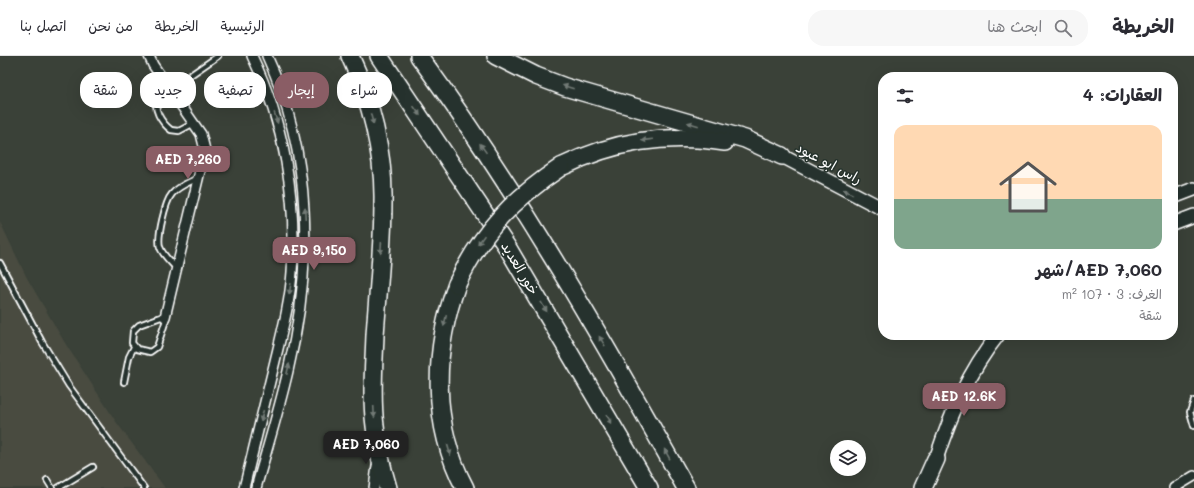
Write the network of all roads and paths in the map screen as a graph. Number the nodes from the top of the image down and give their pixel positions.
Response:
1 (149, 56) edge
2 (218, 56) edge
3 (252, 56) edge
4 (267, 56) edge
5 (350, 56) edge
6 (379, 56) edge
7 (419, 56) edge
8 (496, 56) edge
9 (211, 58) edge
10 (158, 72) edge
11 (192, 72) edge
12 (156, 108) edge
13 (183, 108) edge
14 (194, 123) junction
15 (782, 156) junction
16 (200, 177) junction
17 (1194, 188) edge
18 (1178, 195) edge
19 (878, 206) edge
20 (1194, 216) edge
21 (1178, 222) edge
22 (0, 263) edge
23 (177, 269) junction
24 (164, 317) junction
25 (994, 340) edge
26 (134, 347) junction
27 (124, 382) dead end
28 (1194, 401) edge
29 (1194, 426) edge
30 (378, 446) junction
31 (936, 459) junction
32 (93, 467) dead end
33 (1194, 476) edge
34 (47, 480) dead end
35 (52, 488) edge
36 (58, 488) edge
37 (144, 488) edge
38 (244, 488) edge
39 (256, 488) edge
40 (374, 488) edge
41 (388, 488) edge
42 (464, 488) edge
43 (648, 488) edge
44 (686, 488) edge
45 (923, 488) edge
46 (928, 488) edge
47 (1174, 488) edge

1 - 10 street
2 - 9 lane
3 -> 38 street
39 -> 4 street
5 -> 30 highway
6 -> 43 highway, خور العديد
44 -> 7 highway
15 -> 8 highway
9 - 11 lane
12 - 14 lane
13 - 14 street
14 - 16 street
19 -> 15 main road, راس ابو عبود
15 -> 42 highway, bridge
16 - 23 street
16 - 23 lane
17 - 18 main road
20 - 21 main road
22 - 37 lane
23 - 24 street
24 - 26 lane
24 - 26 lane
25 - 31 main road
26 - 27 lane
28 - 29 lane
30 - 40 street
30 - 41 highway
31 - 45 highway
31 - 46 highway
32 - 36 lane
33 - 47 street
34 - 35 lane

